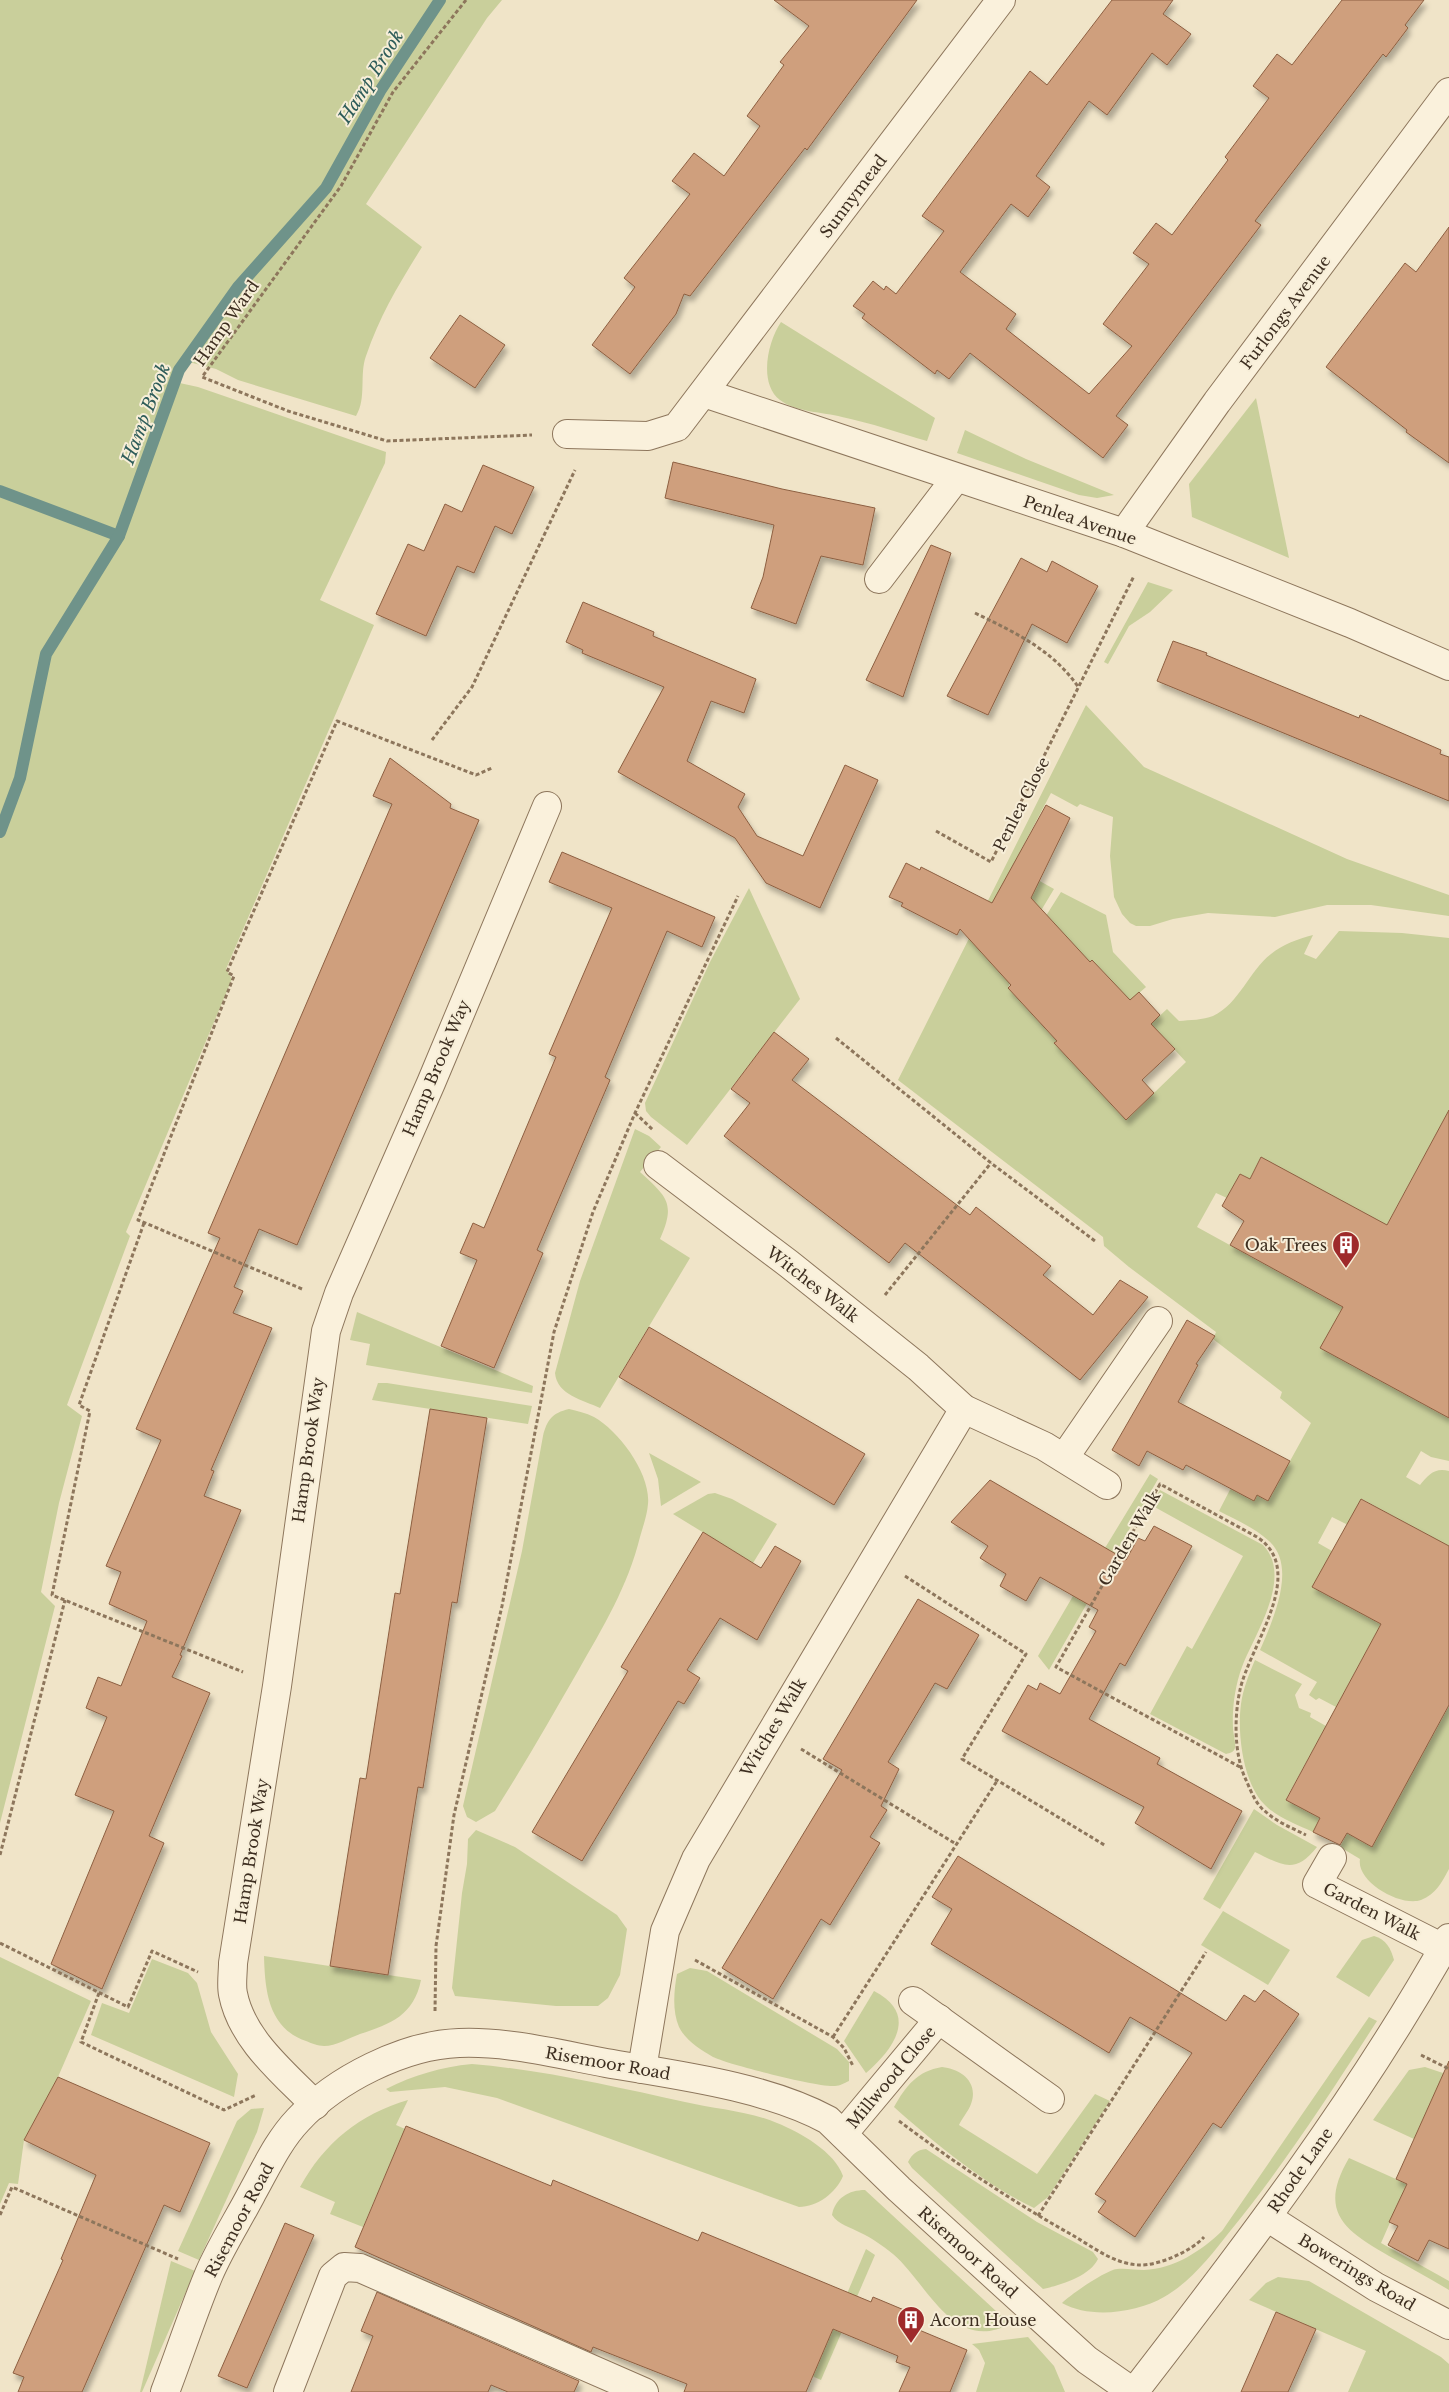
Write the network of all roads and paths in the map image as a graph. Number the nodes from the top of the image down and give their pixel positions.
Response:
1 (466, 0) edge
2 (1001, 0) edge
3 (1449, 92) edge
4 (704, 393) junction
5 (567, 434) joint
6 (571, 478) dead end
7 (956, 478) junction
8 (1124, 534) junction
9 (1150, 544) junction
10 (880, 579) dead end
11 (975, 613) dead end
12 (1449, 666) edge
13 (1080, 688) junction
14 (432, 740) dead end
15 (492, 768) dead end
16 (547, 806) dead end
17 (936, 831) dead end
18 (738, 896) dead end
19 (836, 1038) dead end
20 (991, 1163) junction
21 (658, 1165) dead end
22 (144, 1223) junction
23 (1095, 1241) dead end
24 (336, 1303) junction
25 (1158, 1321) dead end
26 (863, 1323) junction
27 (964, 1409) junction
28 (1064, 1458) junction
29 (1107, 1485) dead end
30 (875, 1557) junction
31 (65, 1600) junction
32 (277, 1686) junction
33 (772, 1730) junction
34 (1240, 1767) junction
35 (997, 1781) junction
36 (956, 1844) junction
37 (1106, 1846) dead end
38 (0, 1854) edge
39 (1332, 1858) joint
40 (663, 1941) junction
41 (0, 1943) edge
42 (1446, 1943) edge
43 (1206, 1952) dead end
44 (203, 1975) dead end
45 (99, 1993) junction
46 (913, 2001) dead end
47 (939, 2019) junction
48 (832, 2037) junction
49 (435, 2046) junction
50 (642, 2069) junction
51 (290, 2079) junction
52 (1050, 2098) dead end
53 (872, 2100) junction
54 (315, 2105) junction
55 (843, 2134) junction
56 (0, 2215) edge
57 (1038, 2216) junction
58 (1267, 2217) junction
59 (1205, 2236) dead end
60 (210, 2273) junction
61 (1449, 2324) edge
62 (165, 2392) edge
63 (288, 2392) edge
64 (644, 2392) edge
65 (1133, 2392) edge

1 - 5 path, Hamp Ward
2 - 4 street, Sunnymead
3 - 8 street, Furlongs Avenue
4 - 5 street, Sunnymead
4 - 7 street, Penlea Avenue
6 - 14 path
7 - 8 street, Penlea Avenue
7 - 10 street
8 - 9 street, Penlea Avenue
9 - 12 street, Penlea Avenue
9 - 13 path, Penlea Close
11 - 13 path
13 - 17 path, Penlea Close
15 - 22 path
16 - 24 street, Hamp Brook Way
18 - 49 path
19 - 20 path
20 - 23 path
20 - 26 path
21 - 26 street, Witches Walk
22 - 24 path
22 - 31 path
24 - 32 street, Hamp Brook Way
25 - 28 street
26 - 27 street, Witches Walk
27 - 28 street, Witches Walk
27 - 30 street, Witches Walk
28 - 29 street, Witches Walk
30 - 33 street, Witches Walk
30 - 35 path
31 - 32 path
31 - 38 path
32 - 51 street, Hamp Brook Way
33 - 36 path
33 - 40 street, Witches Walk
34 - 34 path, Garden Walk
34 - 39 path, Garden Walk
35 - 36 path
35 - 37 path
36 - 48 path
39 - 42 street, Garden Walk
40 - 48 path
40 - 50 street, Witches Walk
41 - 45 path
42 - 58 street, Rhode Lane
43 - 57 path
44 - 45 path
45 - 51 path
46 - 47 street, Millwood Close
47 - 52 street, Millwood Close
47 - 53 street, Millwood Close
48 - 53 path
49 - 50 street, Risemoor Road
49 - 54 street, Risemoor Road
50 - 55 street, Risemoor Road
51 - 54 street, Hamp Brook Way
53 - 55 street, Millwood Close
53 - 57 path
54 - 60 street, Risemoor Road
55 - 65 street, Risemoor Road
56 - 60 path
57 - 59 path
58 - 61 street, Bowerings Road
58 - 65 street, Rhode Lane
60 - 62 street, Risemoor Road
63 - 64 street

